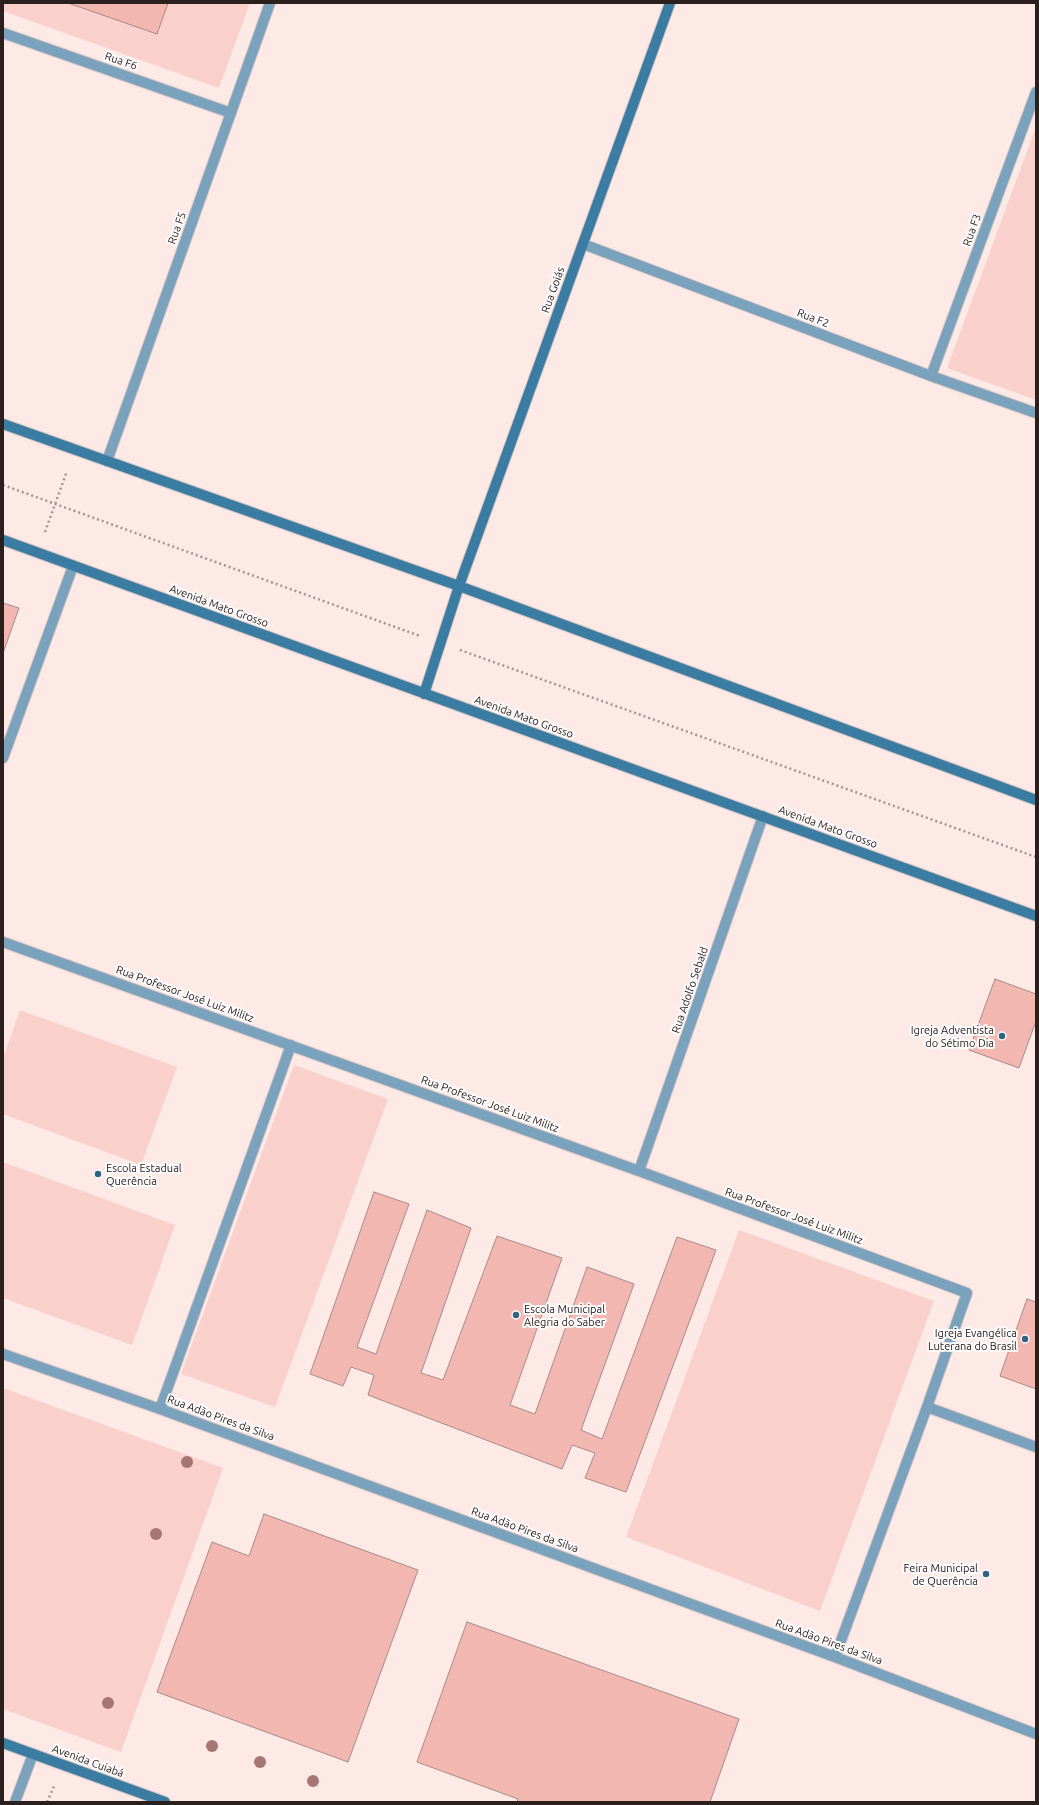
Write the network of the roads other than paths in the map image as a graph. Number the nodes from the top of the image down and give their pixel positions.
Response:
1 (270, 3) edge
2 (670, 3) edge
3 (3, 33) edge
4 (1036, 92) edge
5 (231, 113) junction
6 (583, 244) junction
7 (931, 376) junction
8 (1036, 413) edge
9 (3, 424) edge
10 (107, 461) junction
11 (3, 540) edge
12 (73, 566) junction
13 (460, 586) junction
14 (424, 694) junction
15 (3, 758) edge
16 (1036, 800) edge
17 (763, 816) junction
18 (1036, 916) edge
19 (3, 942) edge
20 (291, 1045) junction
21 (639, 1171) junction
22 (3, 1354) edge
23 (928, 1407) junction
24 (160, 1409) junction
25 (1036, 1447) edge
26 (835, 1657) junction
27 (1036, 1734) edge
28 (3, 1743) edge
29 (33, 1754) junction
30 (15, 1802) edge
31 (165, 1802) edge

1 - 5 street, Rua F5
2 - 6 street, Rua Goiás
3 - 5 street, Rua F6
4 - 7 street, Rua F3
5 - 10 street, Rua F5
6 - 7 street, Rua F2
6 - 13 street, Rua Goiás
7 - 8 street, Rua F2
9 - 10 street
10 - 13 street
11 - 12 street, Avenida Mato Grosso
12 - 14 street, Avenida Mato Grosso
12 - 15 street
13 - 14 street, Rua Goiás
13 - 16 street
14 - 17 street, Avenida Mato Grosso
17 - 18 street, Avenida Mato Grosso
17 - 21 street, Rua Adolfo Sebald
19 - 20 street, Rua Professor José Luiz Militz
20 - 21 street, Rua Professor José Luiz Militz
20 - 24 street
21 - 23 street, Rua Professor José Luiz Militz
22 - 24 street, Rua Adão Pires da Silva
23 - 25 street
23 - 26 street
24 - 26 street, Rua Adão Pires da Silva
26 - 27 street, Rua Adão Pires da Silva
28 - 29 street, Avenida Cuiabá
29 - 30 street
29 - 31 street, Avenida Cuiabá

